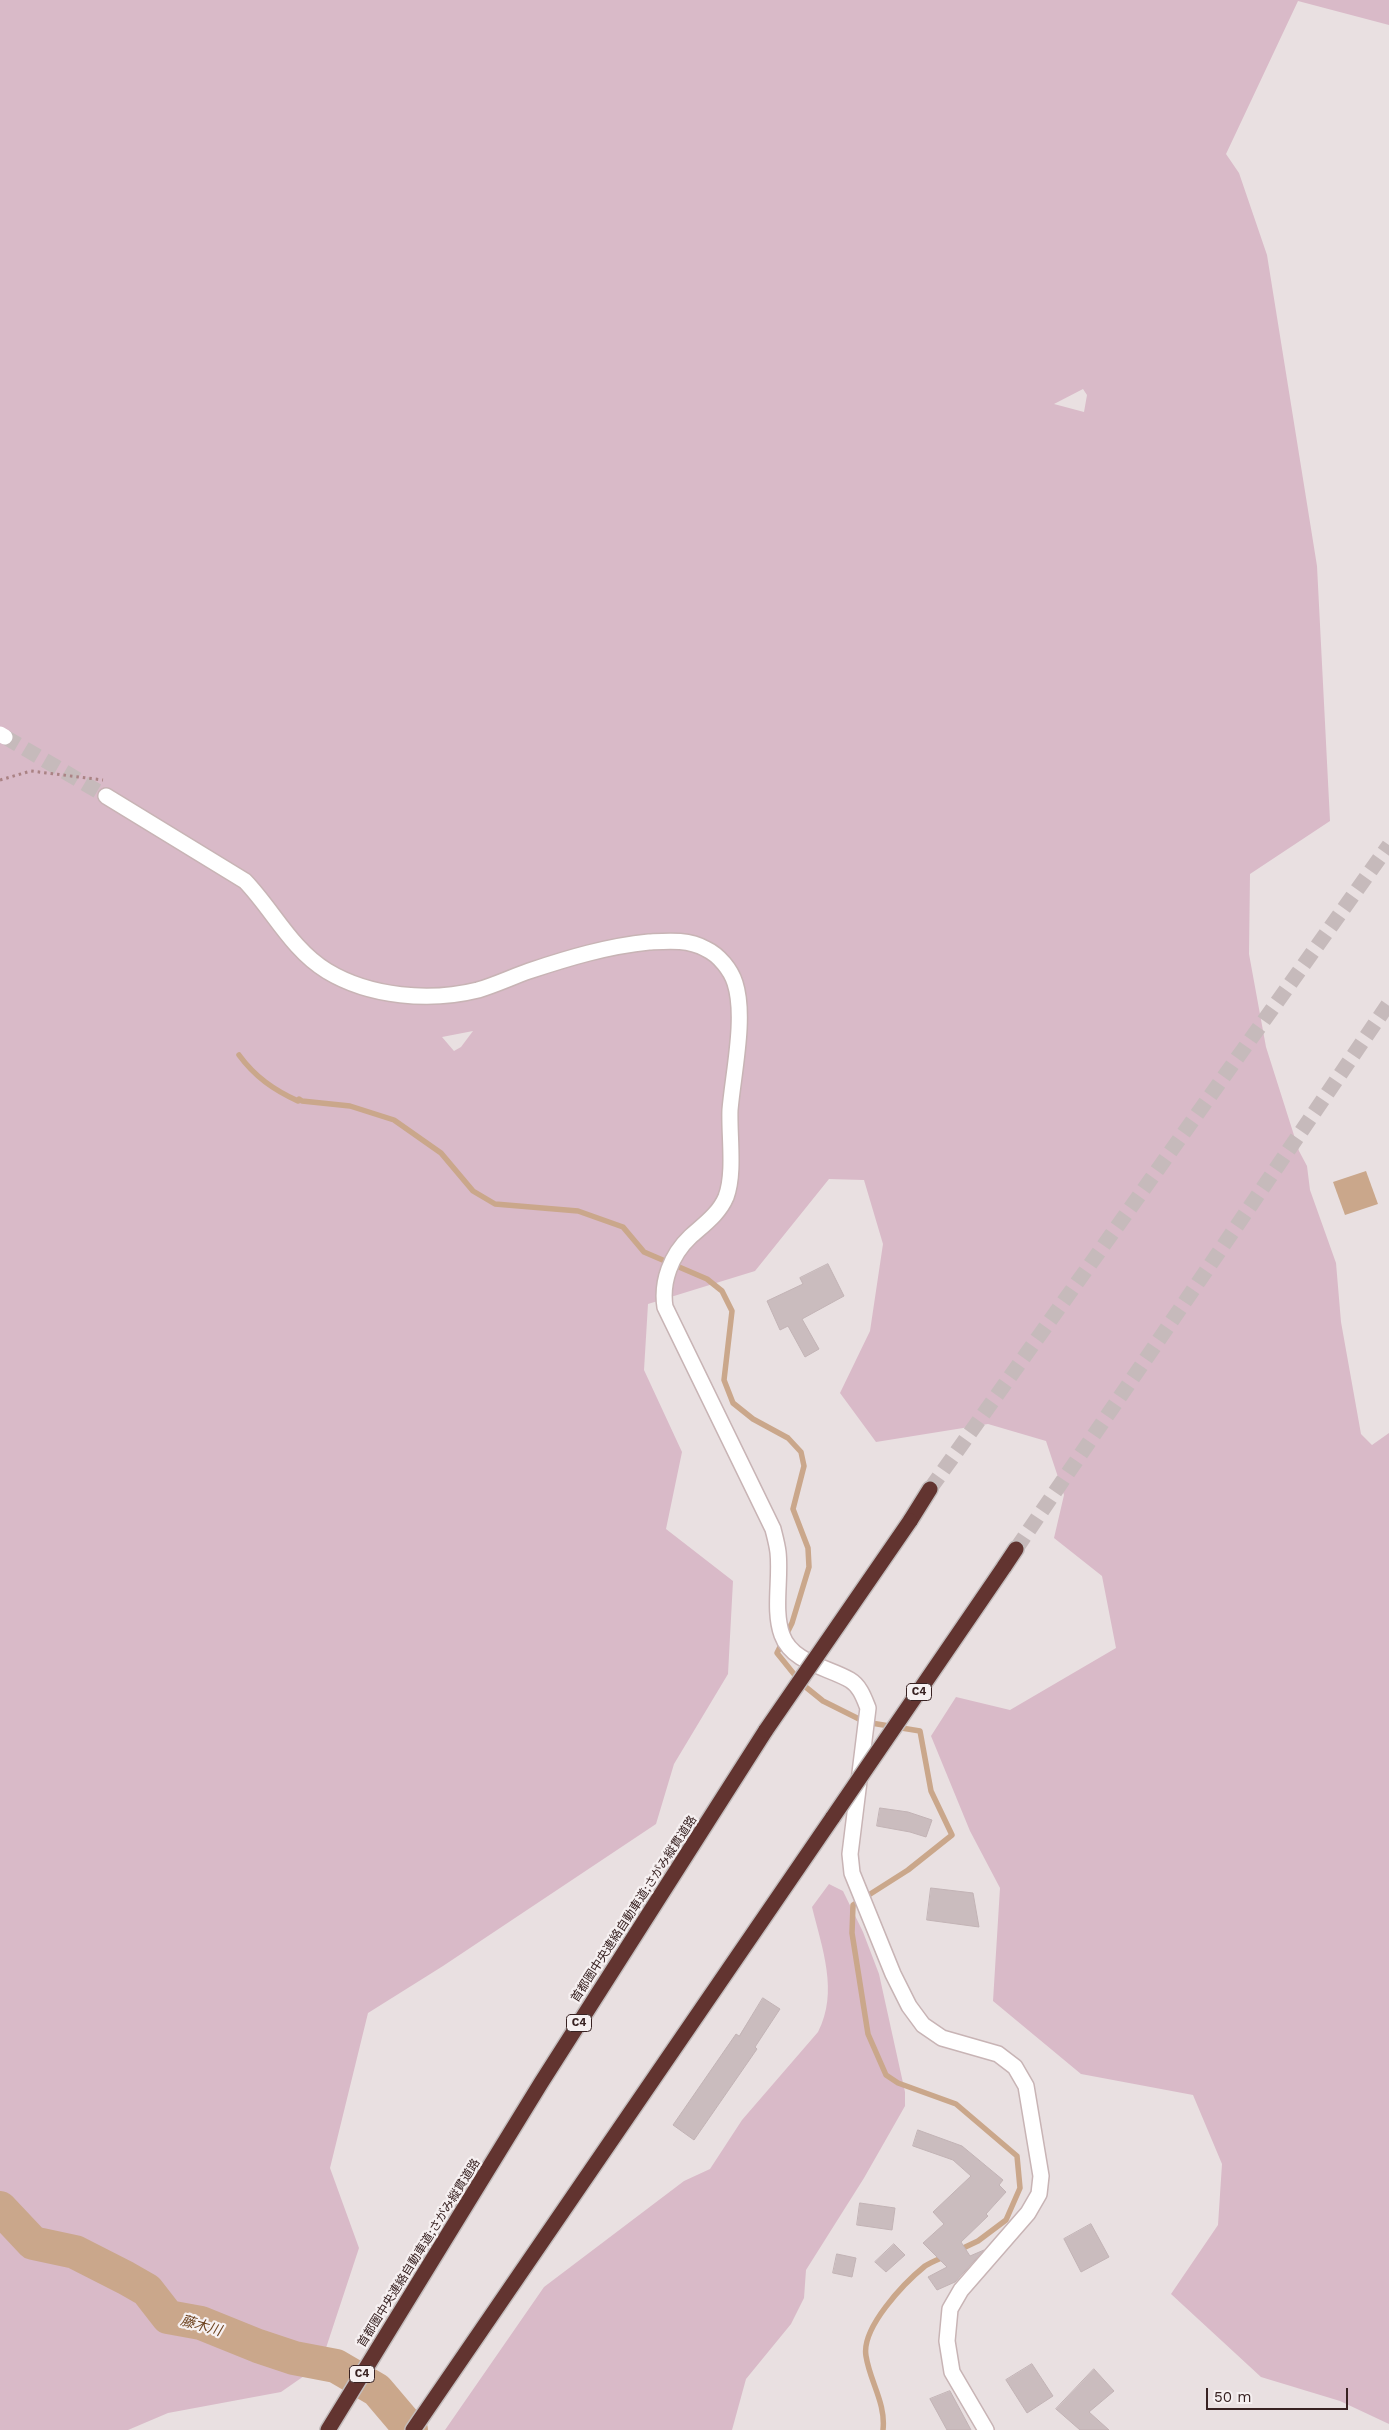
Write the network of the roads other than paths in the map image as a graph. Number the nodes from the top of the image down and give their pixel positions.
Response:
1 (106, 788) tunnel mouth
2 (930, 1489) tunnel mouth
3 (1016, 1549) tunnel mouth
4 (328, 2430) edge
5 (413, 2430) edge
6 (986, 2430) edge

1 - 6 street
2 - 4 highway, 首都圏中央連絡自動車道;さがみ縦貫道路 / C4, bridge
3 - 5 highway, C4, bridge

